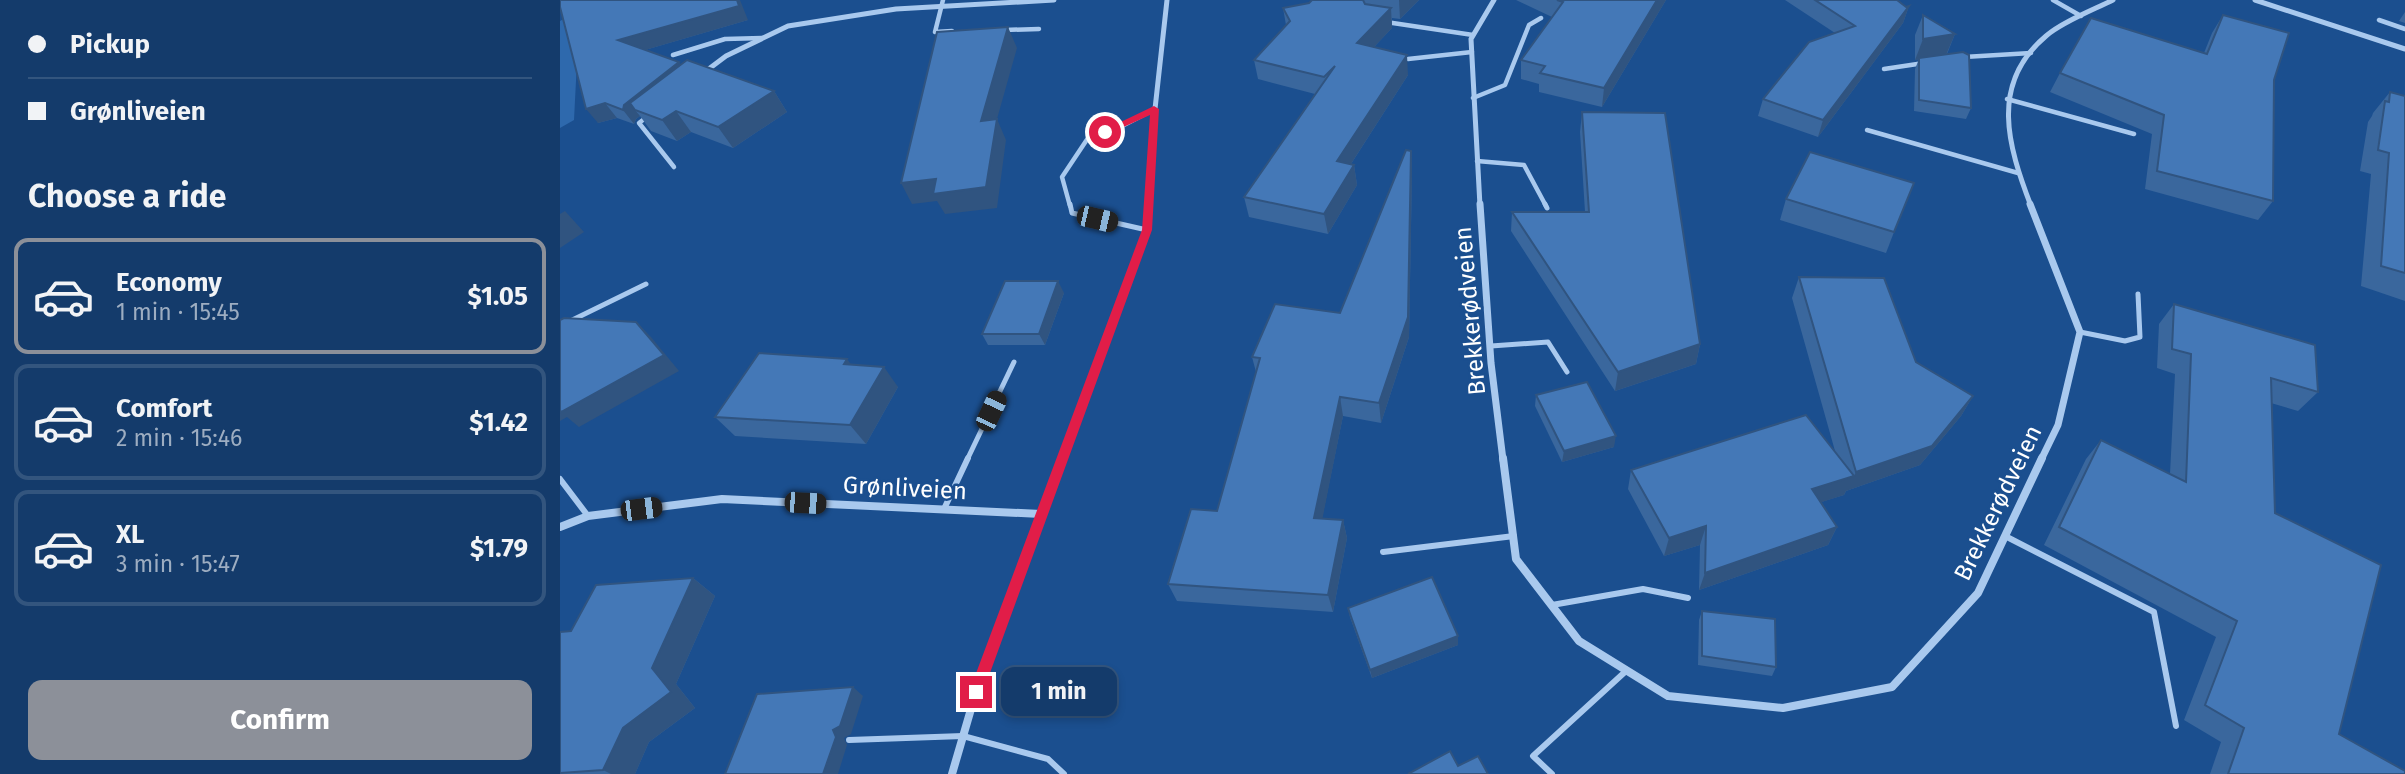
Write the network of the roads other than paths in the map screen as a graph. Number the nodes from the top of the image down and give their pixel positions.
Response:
1 (1039, 0) edge
2 (1054, 0) edge
3 (1167, 0) edge
4 (1494, 0) edge
5 (2053, 0) edge
6 (2113, 0) edge
7 (2255, 0) edge
8 (942, 3) edge
9 (2081, 16) junction
10 (1541, 18) dead end
11 (2379, 20) dead end
12 (1381, 21) edge
13 (1039, 29) dead end
14 (2405, 29) edge
15 (1000, 30) edge
16 (961, 31) edge
17 (1473, 35) junction
18 (765, 38) junction
19 (2405, 49) edge
20 (1472, 52) junction
21 (2031, 53) junction
22 (673, 55) dead end
23 (1408, 59) edge
24 (1952, 59) edge
25 (1925, 63) edge
26 (1884, 69) dead end
27 (694, 80) edge
28 (1474, 98) junction
29 (2007, 99) junction
30 (1154, 109) junction
31 (655, 110) edge
32 (1867, 131) dead end
33 (2134, 134) dead end
34 (1477, 161) junction
35 (674, 166) dead end
36 (2018, 173) junction
37 (1547, 208) dead end
38 (1147, 230) junction
39 (646, 284) dead end
40 (2138, 294) dead end
41 (560, 326) edge
42 (2080, 332) junction
43 (1491, 346) junction
44 (1014, 362) dead end
45 (1567, 372) dead end
46 (560, 479) edge
47 (944, 509) junction
48 (1041, 514) junction
49 (587, 516) junction
50 (560, 527) edge
51 (1514, 536) junction
52 (2005, 536) junction
53 (1383, 552) dead end
54 (1688, 598) dead end
55 (1552, 605) junction
56 (1626, 671) junction
57 (2176, 726) dead end
58 (963, 736) junction
59 (849, 740) dead end
60 (952, 774) edge
61 (1064, 774) edge
62 (1552, 774) edge

1 - 2 street
1 - 8 street
3 - 30 street
4 - 17 street, Brekkerødveien
5 - 9 lane
6 - 9 street
7 - 19 street
8 - 16 lane
8 - 18 street
9 - 21 street
10 - 28 lane
11 - 14 lane
12 - 17 lane
13 - 15 lane
17 - 20 street, Brekkerødveien
18 - 22 lane
18 - 27 street
20 - 23 lane
20 - 28 street, Brekkerødveien
21 - 24 lane
21 - 29 street
25 - 26 lane
28 - 34 street, Brekkerødveien
29 - 33 lane
29 - 36 street
30 - 38 street
30 - 38 lane
31 - 35 lane
32 - 36 lane
34 - 37 lane
34 - 43 street, Brekkerødveien
36 - 42 street
38 - 48 street
39 - 41 lane
40 - 42 lane
42 - 52 street, Brekkerødveien
43 - 45 lane
43 - 51 street, Brekkerødveien
44 - 47 lane
46 - 49 lane
47 - 48 street, Grønliveien
47 - 49 street, Grønliveien
48 - 58 street
49 - 50 street, Grønliveien
51 - 53 lane
51 - 55 street, Brekkerødveien
52 - 56 street, Brekkerødveien
52 - 57 lane
54 - 55 lane
55 - 56 street, Brekkerødveien
56 - 62 lane
58 - 59 lane
58 - 60 street
58 - 61 lane

